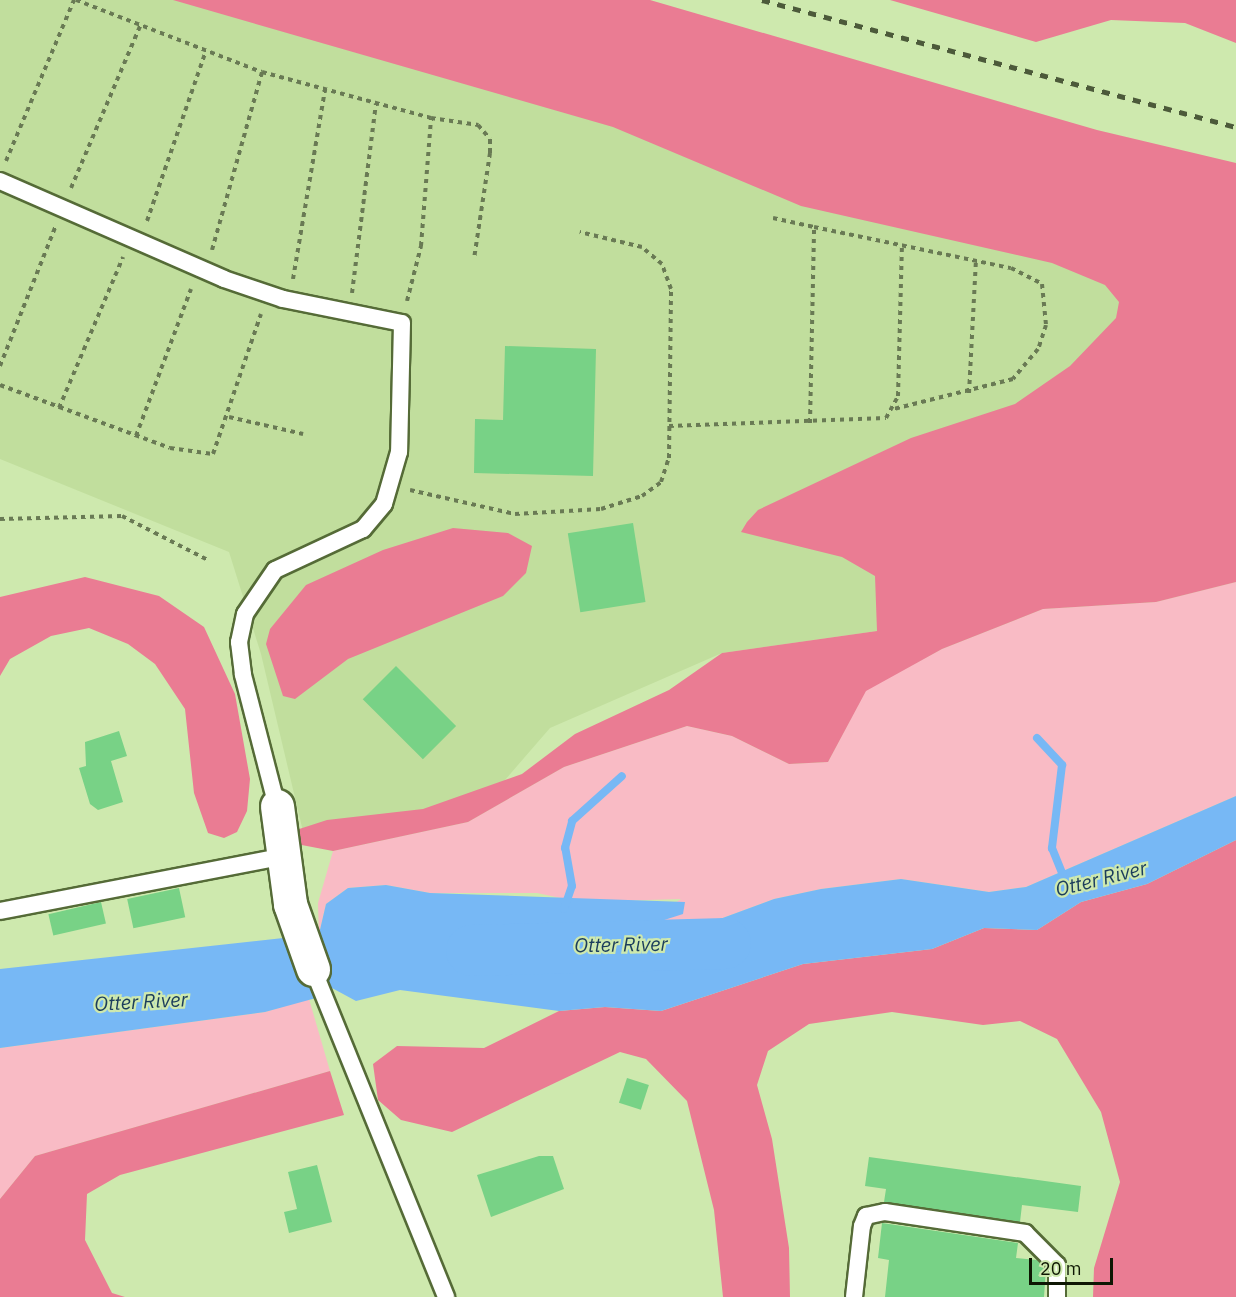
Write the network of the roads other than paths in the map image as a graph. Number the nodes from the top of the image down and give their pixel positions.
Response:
1 (0, 182) edge
2 (277, 806) joint
3 (281, 857) junction
4 (0, 911) edge
5 (313, 969) joint
6 (446, 1297) edge
7 (854, 1297) edge
8 (1057, 1297) edge

1 - 2 lane
2 - 3 street
3 - 4 lane
3 - 5 street
5 - 6 lane
7 - 8 lane

